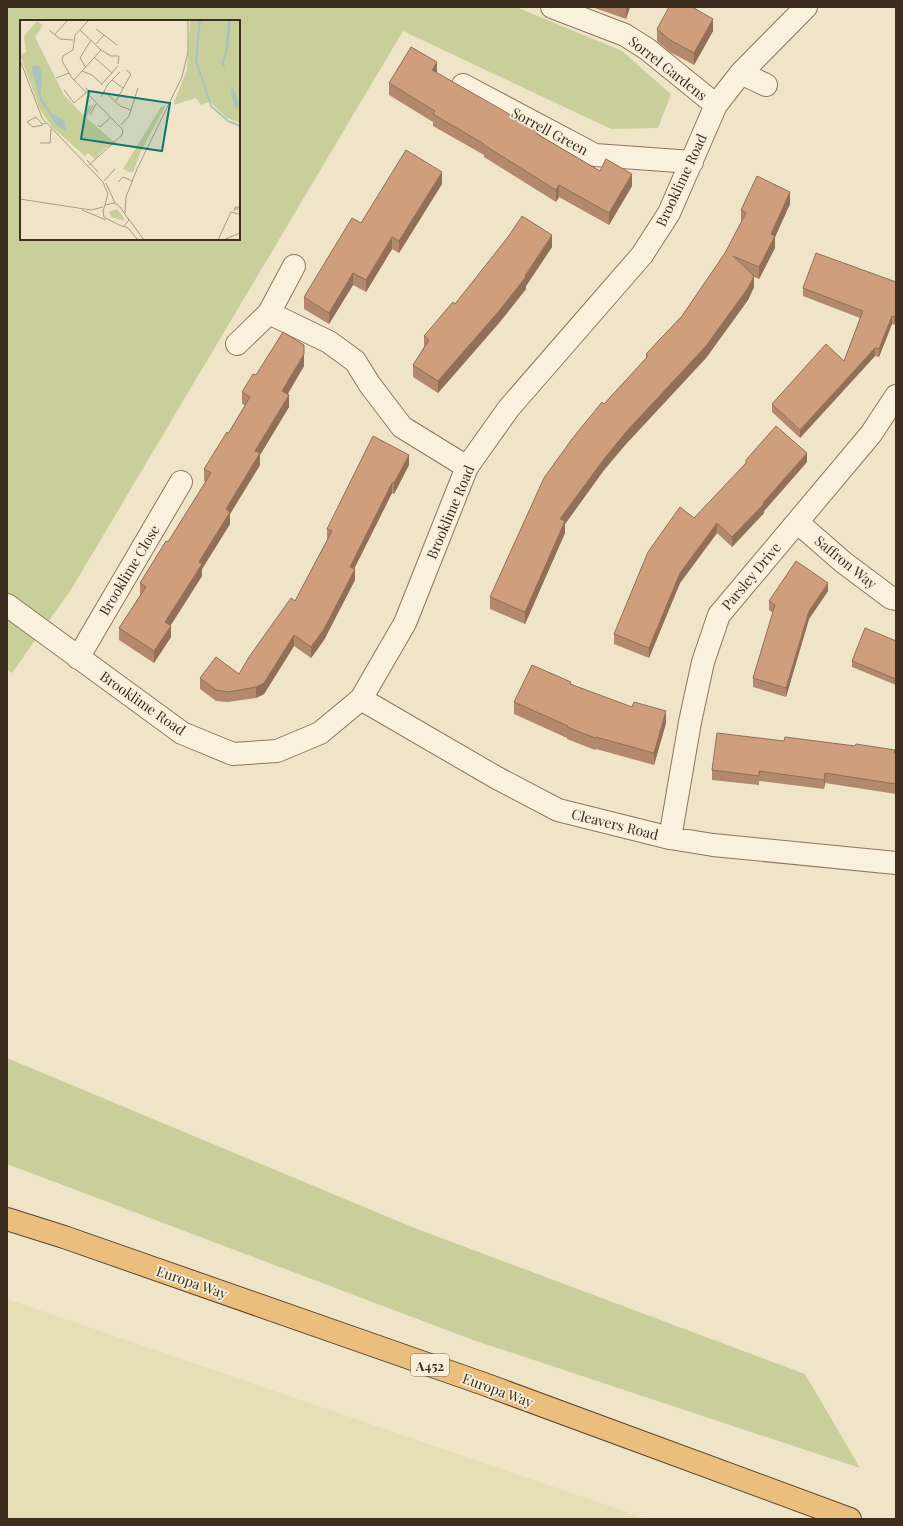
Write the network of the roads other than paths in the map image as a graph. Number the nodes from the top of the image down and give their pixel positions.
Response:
1 (552, 7) edge
2 (806, 7) edge
3 (741, 73) junction
4 (463, 85) dead end
5 (766, 85) dead end
6 (716, 105) junction
7 (692, 162) junction
8 (294, 266) dead end
9 (268, 313) junction
10 (237, 344) dead end
11 (896, 396) edge
12 (467, 467) junction
13 (181, 482) dead end
14 (797, 522) junction
15 (896, 599) edge
16 (7, 605) edge
17 (78, 658) junction
18 (361, 700) junction
19 (670, 838) junction
20 (896, 863) edge
21 (7, 1219) edge
22 (850, 1519) edge

1 - 6 street, Sorrel Gardens
2 - 3 street, Brooklime Road
3 - 5 street
3 - 6 street, Brooklime Road
4 - 7 street, Sorrell Green
6 - 7 street, Brooklime Road
7 - 12 street, Brooklime Road
8 - 9 street
9 - 10 street
9 - 12 street
11 - 14 street, Parsley Drive
12 - 18 street, Brooklime Road
13 - 17 street, Brooklime Close
14 - 15 street, Saffron Way
14 - 19 street, Parsley Drive
16 - 17 street, Brooklime Road
17 - 18 street, Brooklime Road
18 - 19 street, Cleavers Road
19 - 20 street, Cleavers Road
21 - 22 highway, Europa Way / A452

